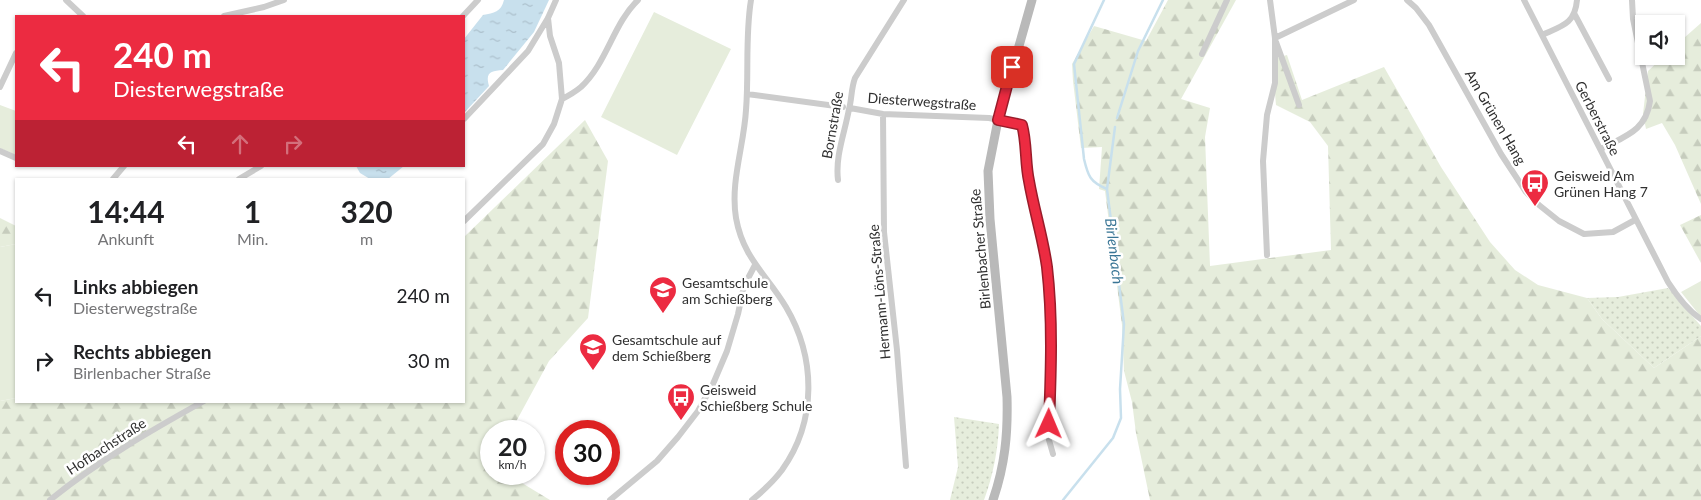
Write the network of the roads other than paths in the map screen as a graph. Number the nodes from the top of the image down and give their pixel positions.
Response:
1 (66, 0) edge
2 (284, 0) edge
3 (478, 0) edge
4 (556, 0) edge
5 (638, 0) edge
6 (751, 0) edge
7 (904, 0) edge
8 (1032, 0) edge
9 (1227, 0) edge
10 (1270, 0) edge
11 (1354, 0) edge
12 (1407, 0) edge
13 (1524, 0) edge
14 (1577, 0) edge
15 (1632, 0) edge
16 (82, 15) edge
17 (228, 15) edge
18 (464, 15) edge
19 (1575, 15) junction
20 (548, 18) junction
21 (1542, 34) junction
22 (1275, 38) junction
23 (1202, 54) dead end
24 (15, 55) edge
25 (1609, 79) dead end
26 (0, 87) edge
27 (747, 94) junction
28 (562, 99) junction
29 (1300, 106) dead end
30 (846, 107) junction
31 (883, 114) junction
32 (465, 119) edge
33 (998, 120) junction
34 (1600, 149) junction
35 (0, 151) edge
36 (15, 158) edge
37 (123, 167) edge
38 (259, 167) edge
39 (114, 178) edge
40 (241, 178) edge
41 (838, 180) dead end
42 (465, 220) edge
43 (1635, 220) junction
44 (1267, 254) dead end
45 (755, 266) junction
46 (1701, 319) edge
47 (201, 403) edge
48 (1053, 454) dead end
49 (906, 466) dead end
50 (50, 500) edge
51 (610, 500) edge
52 (752, 500) edge
53 (993, 500) edge

1 - 16 street
2 - 17 street
3 - 18 street
4 - 20 street
5 - 28 street
6 - 27 street
7 - 30 street, Bornstraße
8 - 33 main road, Birlenbacher Straße
9 - 23 street
10 - 22 street
11 - 22 street
12 - 43 street, Am Grünen Hang
13 - 21 street, Gerberstraße
14 - 19 street
15 - 34 street
19 - 21 street
19 - 25 street
20 - 28 street
20 - 32 street
21 - 34 street, Gerberstraße
22 - 29 street
22 - 44 street
24 - 26 street
27 - 30 street, Diesterwegstraße
27 - 45 street
28 - 42 street
30 - 31 street, Diesterwegstraße
30 - 41 street, Bornstraße
31 - 33 street, Diesterwegstraße
31 - 49 street, Hermann-Löns-Straße
33 - 48 street, Diesterwegstraße
33 - 53 main road, Birlenbacher Straße
34 - 43 street, Gerberstraße
35 - 36 street
37 - 39 street
38 - 40 street
43 - 46 street, Gerberstraße
45 - 51 street
45 - 52 street
47 - 50 street, Hofbachstraße

